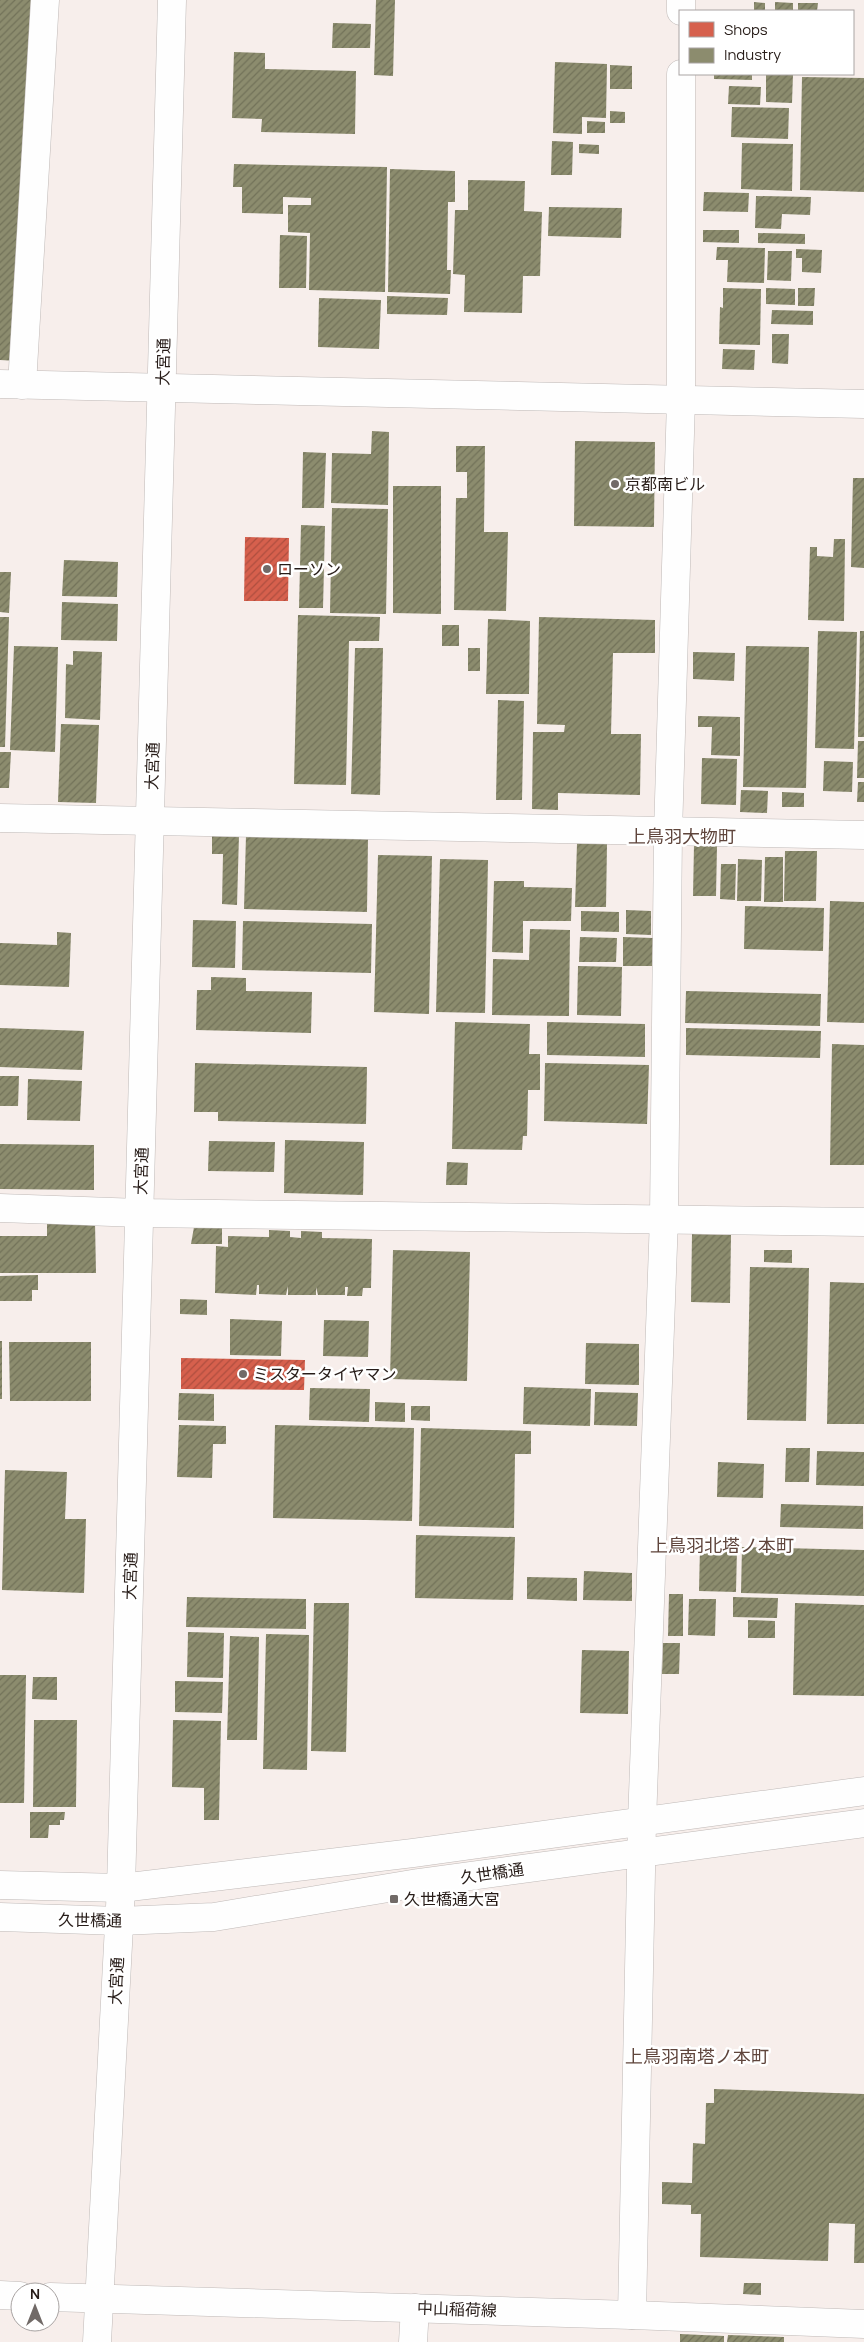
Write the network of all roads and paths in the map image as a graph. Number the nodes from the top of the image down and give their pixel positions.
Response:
1 (44, 0) edge
2 (172, 0) edge
3 (681, 75) edge
4 (11, 384) edge
5 (162, 389) junction
6 (681, 400) junction
7 (864, 404) edge
8 (0, 818) edge
9 (151, 820) junction
10 (668, 833) junction
11 (864, 835) edge
12 (0, 1208) edge
13 (140, 1213) junction
14 (664, 1218) junction
15 (864, 1222) edge
16 (857, 1792) edge
17 (642, 1822) junction
18 (858, 1824) edge
19 (642, 1852) junction
20 (413, 1853) junction
21 (418, 1883) junction
22 (0, 1885) edge
23 (121, 1888) junction
24 (0, 1917) edge
25 (120, 1921) junction
26 (60, 2297) edge
27 (99, 2299) junction
28 (415, 2308) junction
29 (632, 2314) junction
30 (864, 2324) edge
31 (97, 2342) edge
32 (413, 2342) edge

1 - 4 street
2 - 5 street, 大宮通
3 - 6 street
4 - 5 street
5 - 6 street
5 - 9 street, 大宮通
6 - 7 street
6 - 10 street
8 - 9 street
9 - 10 street
9 - 13 street, 大宮通
10 - 11 street
10 - 14 street
12 - 13 street
13 - 14 street
13 - 23 street, 大宮通
14 - 15 street
14 - 17 street
16 - 17 street, 久世橋通
16 - 18 street
17 - 19 street
17 - 20 street, 久世橋通
18 - 19 street, 久世橋通
19 - 21 street, 久世橋通
19 - 29 street
20 - 21 street
20 - 23 street, 久世橋通
21 - 25 street, 久世橋通
22 - 23 street, 久世橋通
23 - 25 street, 大宮通
24 - 25 street, 久世橋通
25 - 27 street, 大宮通
26 - 27 street, 中山稲荷線
27 - 28 street, 中山稲荷線
27 - 31 street, 大宮通
28 - 29 street, 中山稲荷線
28 - 32 street
29 - 30 street, 中山稲荷線

